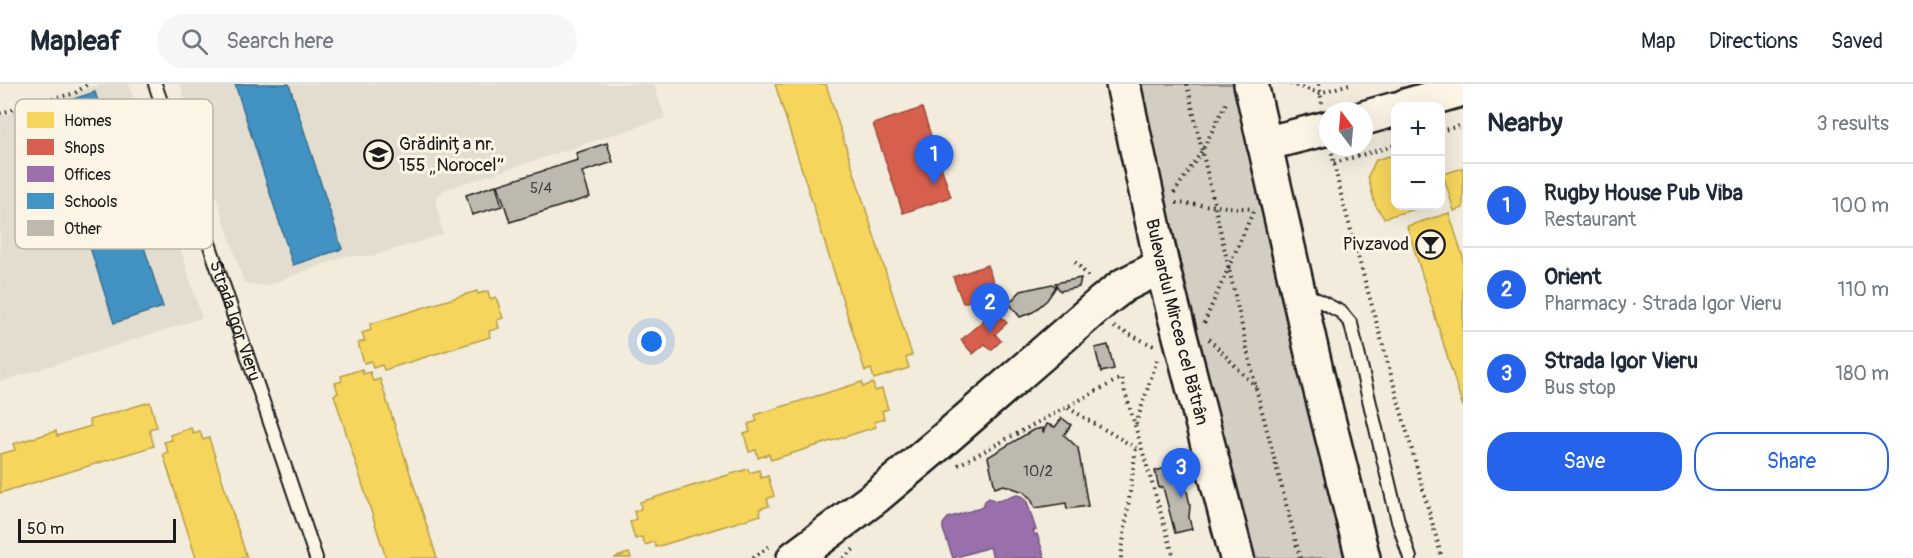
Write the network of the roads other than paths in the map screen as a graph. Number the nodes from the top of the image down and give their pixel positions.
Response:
1 (155, 84) edge
2 (1123, 84) edge
3 (1251, 86) edge
4 (1463, 89) edge
5 (160, 99) edge
6 (1419, 102) edge
7 (1391, 110) edge
8 (1373, 115) edge
9 (1319, 121) edge
10 (1264, 144) junction
11 (211, 249) edge
12 (1162, 266) junction
13 (1298, 290) junction
14 (316, 558) edge
15 (794, 558) edge
16 (1237, 558) edge
17 (1363, 558) edge
18 (1410, 558) edge

1 - 5 lane, Strada Igor Vieru
2 - 12 main road, Bulevardul Mircea cel Bătrân
3 - 10 main road
4 - 6 main road
7 - 8 main road
9 - 10 main road
10 - 13 main road
11 - 14 lane, Strada Igor Vieru
12 - 15 main road
12 - 16 main road, Bulevardul Mircea cel Bătrân
13 - 17 main road
13 - 18 lane

